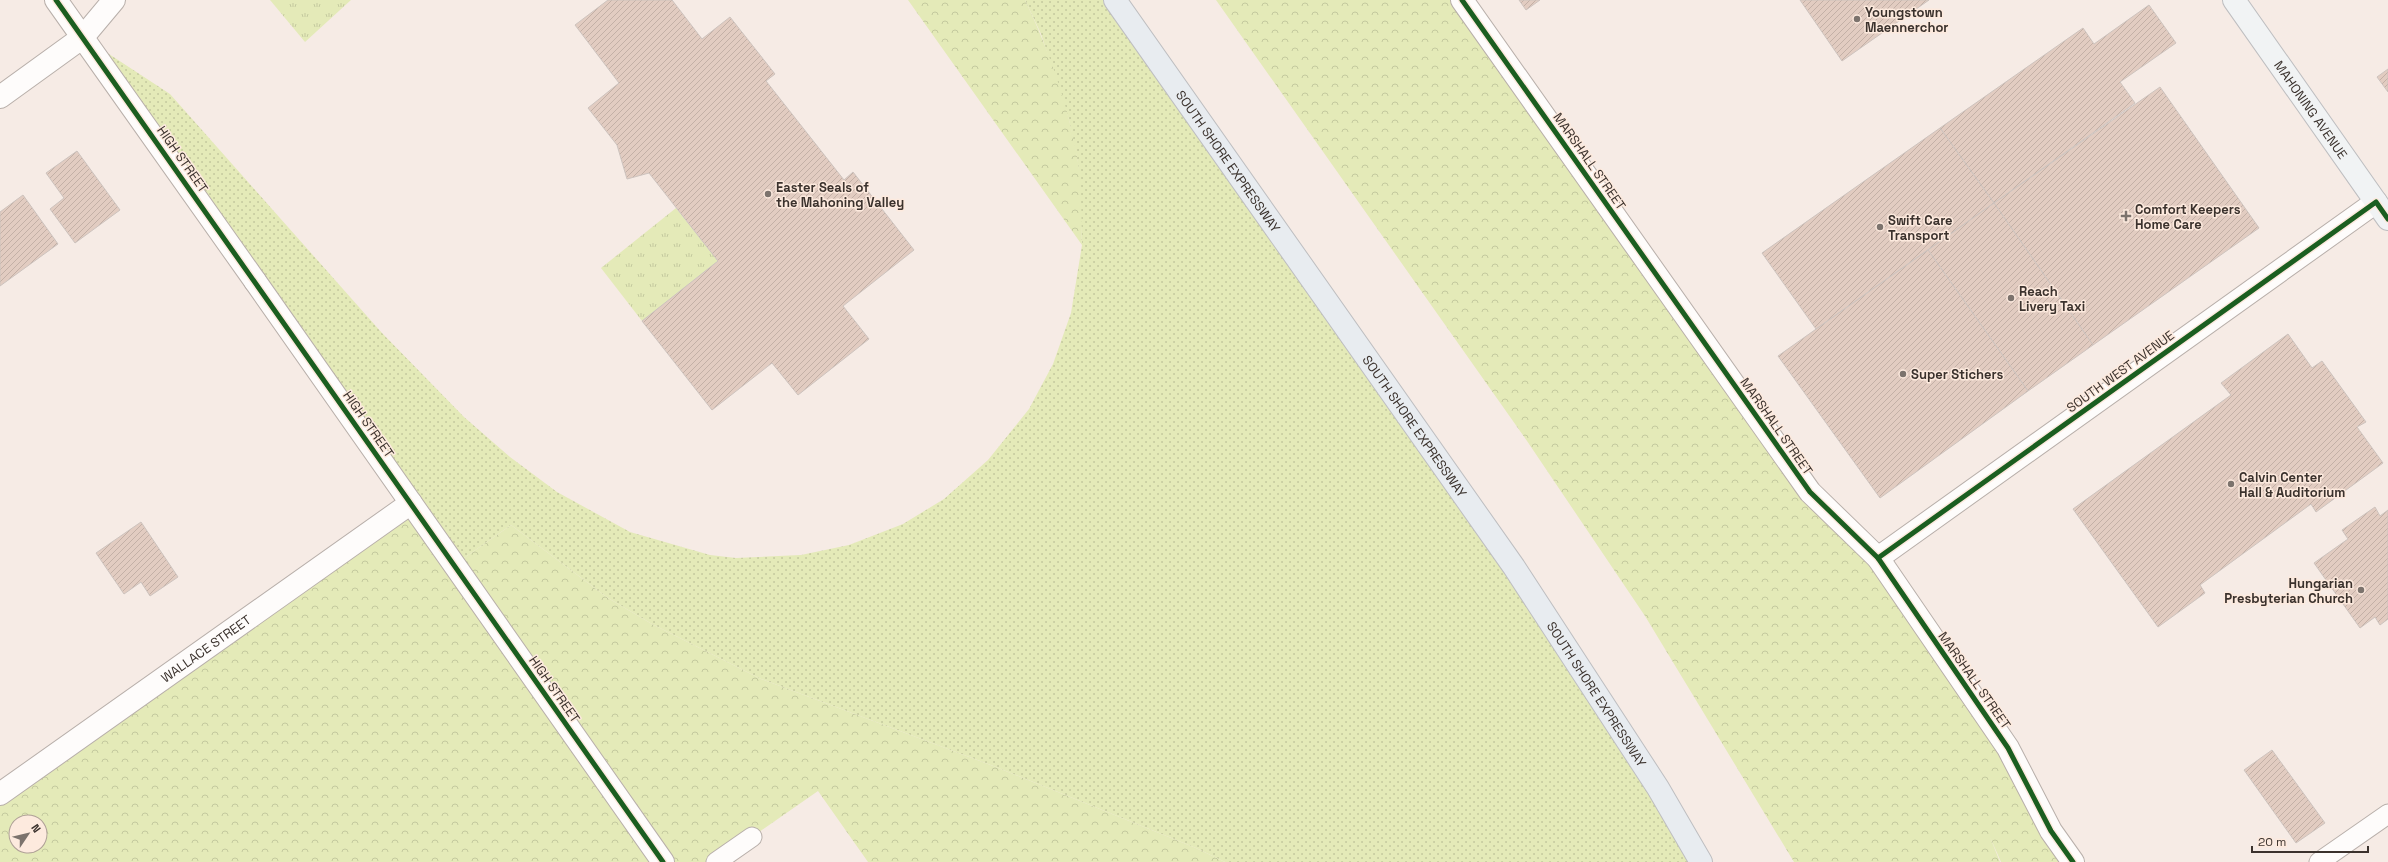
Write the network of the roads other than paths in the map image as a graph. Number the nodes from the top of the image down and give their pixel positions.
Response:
1 (56, 0) edge
2 (114, 0) edge
3 (1115, 0) edge
4 (1462, 0) edge
5 (2234, 0) edge
6 (83, 37) junction
7 (0, 97) edge
8 (2376, 202) junction
9 (2388, 219) edge
10 (411, 503) junction
11 (1878, 558) junction
12 (0, 794) edge
13 (2388, 814) edge
14 (752, 837) dead end
15 (663, 862) edge
16 (716, 862) edge
17 (1701, 862) edge
18 (2073, 862) edge
19 (2319, 862) edge

1 - 6 street, HIGH STREET
2 - 6 street
3 - 17 highway, SOUTH SHORE EXPRESSWAY
4 - 11 street, MARSHALL STREET
5 - 8 main road, MAHONING AVENUE
6 - 7 street
6 - 10 street, HIGH STREET
8 - 9 main road, MAHONING AVENUE
8 - 11 street, SOUTH WEST AVENUE
10 - 12 street, WALLACE STREET
10 - 15 street, HIGH STREET
11 - 18 street, MARSHALL STREET
13 - 19 lane
14 - 16 lane

